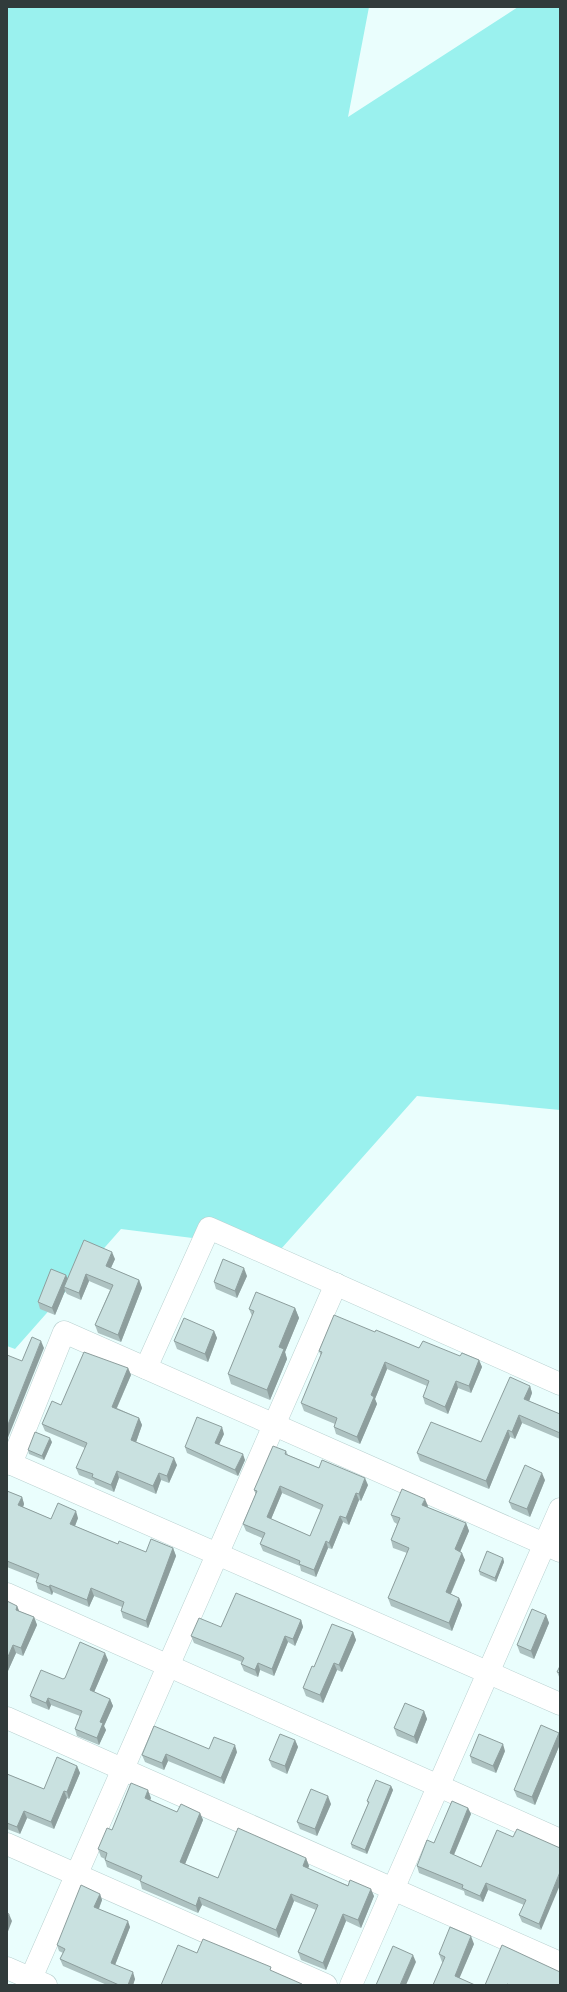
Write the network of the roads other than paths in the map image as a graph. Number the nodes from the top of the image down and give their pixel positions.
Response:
1 (336, 1284) junction
2 (146, 1368) junction
3 (560, 1384) edge
4 (275, 1425) junction
5 (9, 1463) edge
6 (560, 1509) edge
7 (552, 1547) edge
8 (218, 1554) junction
9 (7, 1594) edge
10 (168, 1666) junction
11 (488, 1673) junction
12 (560, 1704) edge
13 (7, 1718) edge
14 (123, 1769) junction
15 (438, 1786) junction
16 (560, 1840) edge
17 (7, 1844) edge
18 (76, 1875) junction
19 (393, 1889) junction
20 (560, 1962) edge
21 (7, 1968) edge
22 (35, 1983) edge
23 (326, 1985) edge
24 (351, 1985) edge

1 - 2 street
1 - 3 street
1 - 4 street
2 - 4 street
2 - 5 street
4 - 7 street
4 - 8 street
5 - 8 street
6 - 7 street
7 - 11 street
8 - 10 street
8 - 11 street
9 - 10 street
10 - 14 street
10 - 15 street
11 - 12 street
11 - 15 street
13 - 14 street
14 - 18 street
14 - 19 street
15 - 16 street
15 - 19 street
17 - 18 street
18 - 22 street
18 - 23 street
19 - 20 street
19 - 24 street
21 - 22 street

